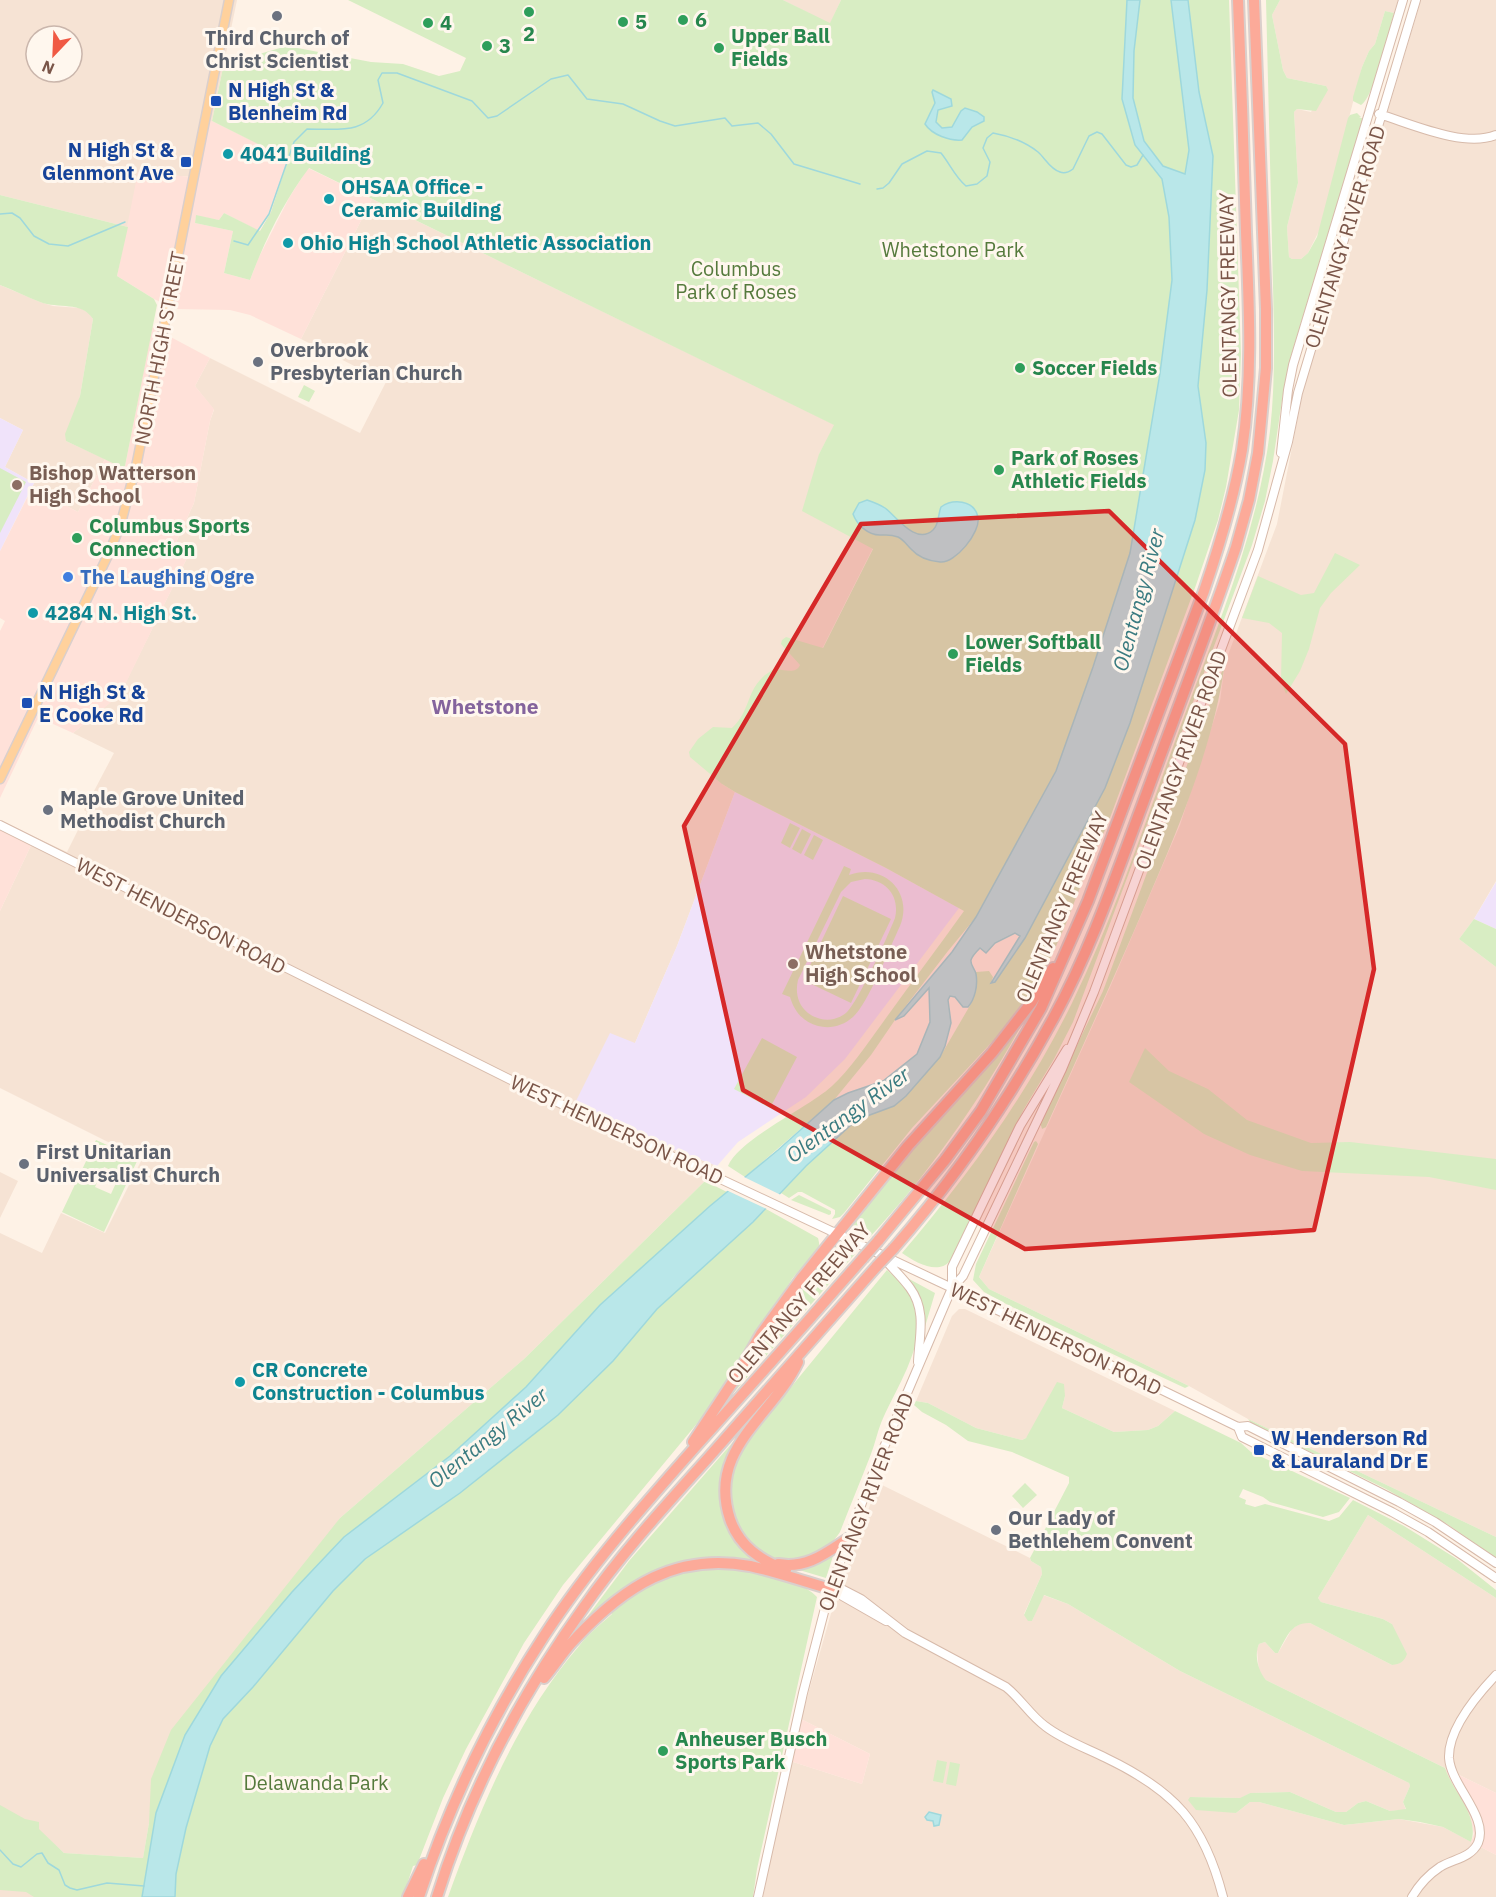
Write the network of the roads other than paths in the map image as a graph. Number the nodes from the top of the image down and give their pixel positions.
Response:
1 (230, 0) edge
2 (1238, 0) edge
3 (1254, 0) edge
4 (1403, 0) edge
5 (1416, 0) edge
6 (1370, 111) junction
7 (1382, 115) junction
8 (1496, 135) edge
9 (1279, 475) junction
10 (0, 779) edge
11 (0, 825) edge
12 (1088, 901) junction
13 (1072, 1041) junction
14 (836, 1234) junction
15 (881, 1255) junction
16 (952, 1288) junction
17 (807, 1346) junction
18 (917, 1369) junction
19 (1238, 1427) junction
20 (675, 1469) junction
21 (849, 1538) junction
22 (758, 1556) junction
23 (1496, 1563) edge
24 (1496, 1578) edge
25 (831, 1587) junction
26 (1496, 1675) edge
27 (522, 1703) junction
28 (448, 1818) junction
29 (408, 1897) edge
30 (419, 1897) edge
31 (437, 1897) edge
32 (758, 1897) edge
33 (1223, 1897) edge
34 (1412, 1897) edge

1 - 10 main road, NORTH HIGH STREET
2 - 12 highway, OLENTANGY FREEWAY
3 - 17 highway, OLENTANGY FREEWAY, bridge
4 - 6 main road, OLENTANGY RIVER ROAD
5 - 7 main road, OLENTANGY RIVER ROAD
6 - 7 main road
6 - 9 main road, OLENTANGY RIVER ROAD
7 - 8 main road
7 - 9 main road, OLENTANGY RIVER ROAD
9 - 13 main road, OLENTANGY RIVER ROAD
11 - 14 main road, WEST HENDERSON ROAD
12 - 14 highway
12 - 20 highway, OLENTANGY FREEWAY, bridge
13 - 16 main road, OLENTANGY RIVER ROAD
13 - 16 main road, OLENTANGY RIVER ROAD
14 - 15 main road, WEST HENDERSON ROAD
14 - 20 highway
15 - 16 main road, WEST HENDERSON ROAD
15 - 18 main road
16 - 18 main road, OLENTANGY RIVER ROAD
16 - 19 main road, WEST HENDERSON ROAD
17 - 22 highway
17 - 27 highway, OLENTANGY FREEWAY
18 - 21 main road, OLENTANGY RIVER ROAD
19 - 23 main road, WEST HENDERSON ROAD
19 - 24 main road, WEST HENDERSON ROAD
20 - 28 highway, OLENTANGY FREEWAY
21 - 22 highway
21 - 25 main road, OLENTANGY RIVER ROAD
22 - 25 highway
25 - 27 highway
25 - 32 main road, OLENTANGY RIVER ROAD
25 - 33 main road
26 - 34 main road
27 - 31 highway, OLENTANGY FREEWAY
28 - 29 highway
28 - 30 highway, OLENTANGY FREEWAY

